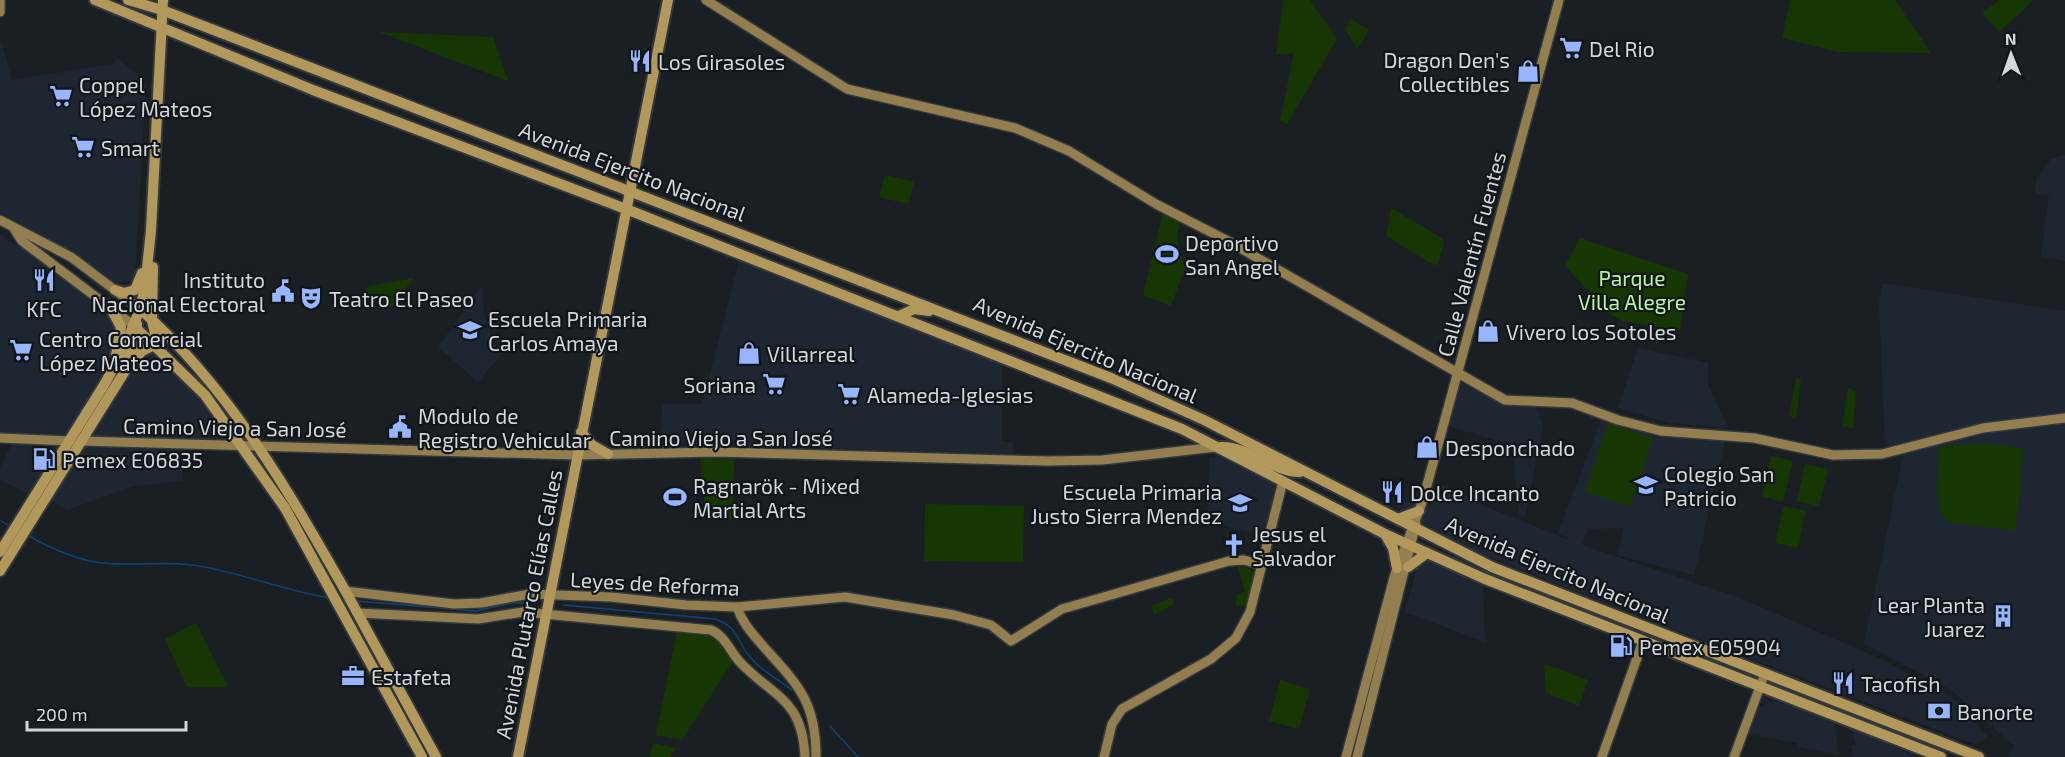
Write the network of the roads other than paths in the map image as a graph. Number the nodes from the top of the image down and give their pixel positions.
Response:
1 (0, 0) edge
2 (96, 0) edge
3 (668, 0) edge
4 (706, 0) edge
5 (1559, 0) edge
6 (135, 1) edge
7 (163, 5) edge
8 (0, 12) edge
9 (160, 26) junction
10 (630, 190) junction
11 (626, 209) junction
12 (0, 220) edge
13 (15, 230) junction
14 (71, 257) junction
15 (148, 257) junction
16 (61, 268) junction
17 (115, 290) junction
18 (109, 305) junction
19 (937, 309) junction
20 (899, 316) junction
21 (136, 317) junction
22 (153, 320) junction
23 (155, 346) junction
24 (113, 369) junction
25 (125, 371) junction
26 (1457, 373) junction
27 (2065, 418) edge
28 (1204, 420) junction
29 (1169, 423) junction
30 (581, 432) junction
31 (0, 438) edge
32 (76, 441) junction
33 (243, 446) junction
34 (259, 446) junction
35 (1216, 447) junction
36 (608, 454) junction
37 (576, 455) junction
38 (1306, 472) junction
39 (1283, 481) junction
40 (1348, 495) junction
41 (298, 506) junction
42 (285, 508) junction
43 (1339, 509) junction
44 (1398, 519) junction
45 (1416, 521) junction
46 (19, 532) junction
47 (1385, 534) junction
48 (1409, 544) junction
49 (0, 552) edge
50 (1427, 553) junction
51 (1262, 565) junction
52 (1492, 567) junction
53 (1402, 568) junction
54 (1458, 568) junction
55 (0, 571) edge
56 (346, 592) junction
57 (547, 605) junction
58 (737, 607) junction
59 (355, 608) junction
60 (1381, 622) junction
61 (1393, 625) junction
62 (1643, 641) junction
63 (1765, 673) junction
64 (1759, 685) junction
65 (810, 712) junction
66 (796, 716) junction
67 (803, 732) junction
68 (422, 757) edge
69 (436, 757) edge
70 (518, 757) edge
71 (805, 757) edge
72 (816, 757) edge
73 (1104, 757) edge
74 (1346, 757) edge
75 (1357, 757) edge
76 (1602, 757) edge
77 (1734, 757) edge
78 (1941, 757) edge
79 (1980, 757) edge

1 - 8 street
2 - 9 main road, Avenida Ejercito Nacional
3 - 10 main road, Avenida Plutarco Elías Calles
4 - 26 street
5 - 26 street, Calle Valentín Fuentes
6 - 7 main road, Avenida Ejercito Nacional
7 - 9 main road
7 - 10 main road, Avenida Ejercito Nacional
9 - 11 main road, Avenida Ejercito Nacional
9 - 15 main road
10 - 11 main road, Avenida Plutarco Elías Calles
10 - 19 main road, Avenida Ejercito Nacional
11 - 20 main road, Avenida Ejercito Nacional
11 - 30 main road, Avenida Plutarco Elías Calles
12 - 13 street
13 - 14 street
13 - 16 street
14 - 16 street
14 - 17 street
15 - 17 main road
15 - 21 main road
15 - 22 main road
16 - 18 street
17 - 21 street
18 - 21 street
18 - 24 main road
19 - 20 main road
19 - 28 main road, Avenida Ejercito Nacional
20 - 29 main road, Avenida Ejercito Nacional
21 - 22 main road
21 - 23 main road
21 - 24 main road
21 - 25 main road
22 - 23 main road
22 - 34 main road
23 - 25 main road
23 - 33 main road
24 - 32 main road
25 - 32 main road
26 - 27 street
26 - 45 street, Calle Valentín Fuentes
28 - 29 main road
28 - 38 main road, Avenida Ejercito Nacional
29 - 35 main road, Avenida Ejercito Nacional
30 - 36 main road
30 - 37 main road, Avenida Plutarco Elías Calles
31 - 32 street, Camino Viejo a San José
32 - 33 street, Camino Viejo a San José
32 - 46 main road
33 - 34 street, Camino Viejo a San José
33 - 42 main road
34 - 37 street, Camino Viejo a San José
34 - 41 main road
35 - 36 street, Camino Viejo a San José
35 - 38 main road
35 - 39 main road, Avenida Ejercito Nacional
36 - 37 street, Camino Viejo a San José
37 - 57 main road, Avenida Plutarco Elías Calles
38 - 40 main road, Avenida Ejercito Nacional
39 - 43 main road, Avenida Ejercito Nacional
39 - 51 street
40 - 43 main road
40 - 44 main road, Avenida Ejercito Nacional
41 - 42 main road
41 - 56 main road
42 - 68 main road
43 - 47 main road, Avenida Ejercito Nacional
44 - 45 main road, Avenida Ejercito Nacional
44 - 45 main road
45 - 48 street, Calle Valentín Fuentes
45 - 52 main road, Avenida Ejercito Nacional
46 - 49 main road
46 - 55 main road
47 - 48 main road, Avenida Ejercito Nacional
47 - 53 main road
48 - 50 main road, Avenida Ejercito Nacional
48 - 53 street, Calle Valentín Fuentes
50 - 53 main road
50 - 54 main road, Avenida Ejercito Nacional
51 - 58 street, Leyes de Reforma
51 - 73 street
52 - 54 main road
52 - 63 main road, Avenida Ejercito Nacional
53 - 60 street, Calle Valentín Fuentes
53 - 61 street, Calle Valentín Fuentes
54 - 62 main road, Avenida Ejercito Nacional
56 - 57 street, Leyes de Reforma
56 - 59 main road
57 - 58 street, Leyes de Reforma
57 - 59 street
57 - 66 street
57 - 70 main road, Avenida Plutarco Elías Calles
58 - 65 street
59 - 69 main road
60 - 61 street
60 - 74 street, Calle Valentín Fuentes
61 - 75 street, Calle Valentín Fuentes
62 - 64 main road, Avenida Ejercito Nacional
62 - 76 street
63 - 64 street
63 - 79 main road, Avenida Ejercito Nacional
64 - 77 street
64 - 78 main road, Avenida Ejercito Nacional
65 - 66 street
65 - 67 street
65 - 72 street
66 - 67 street
67 - 71 street

